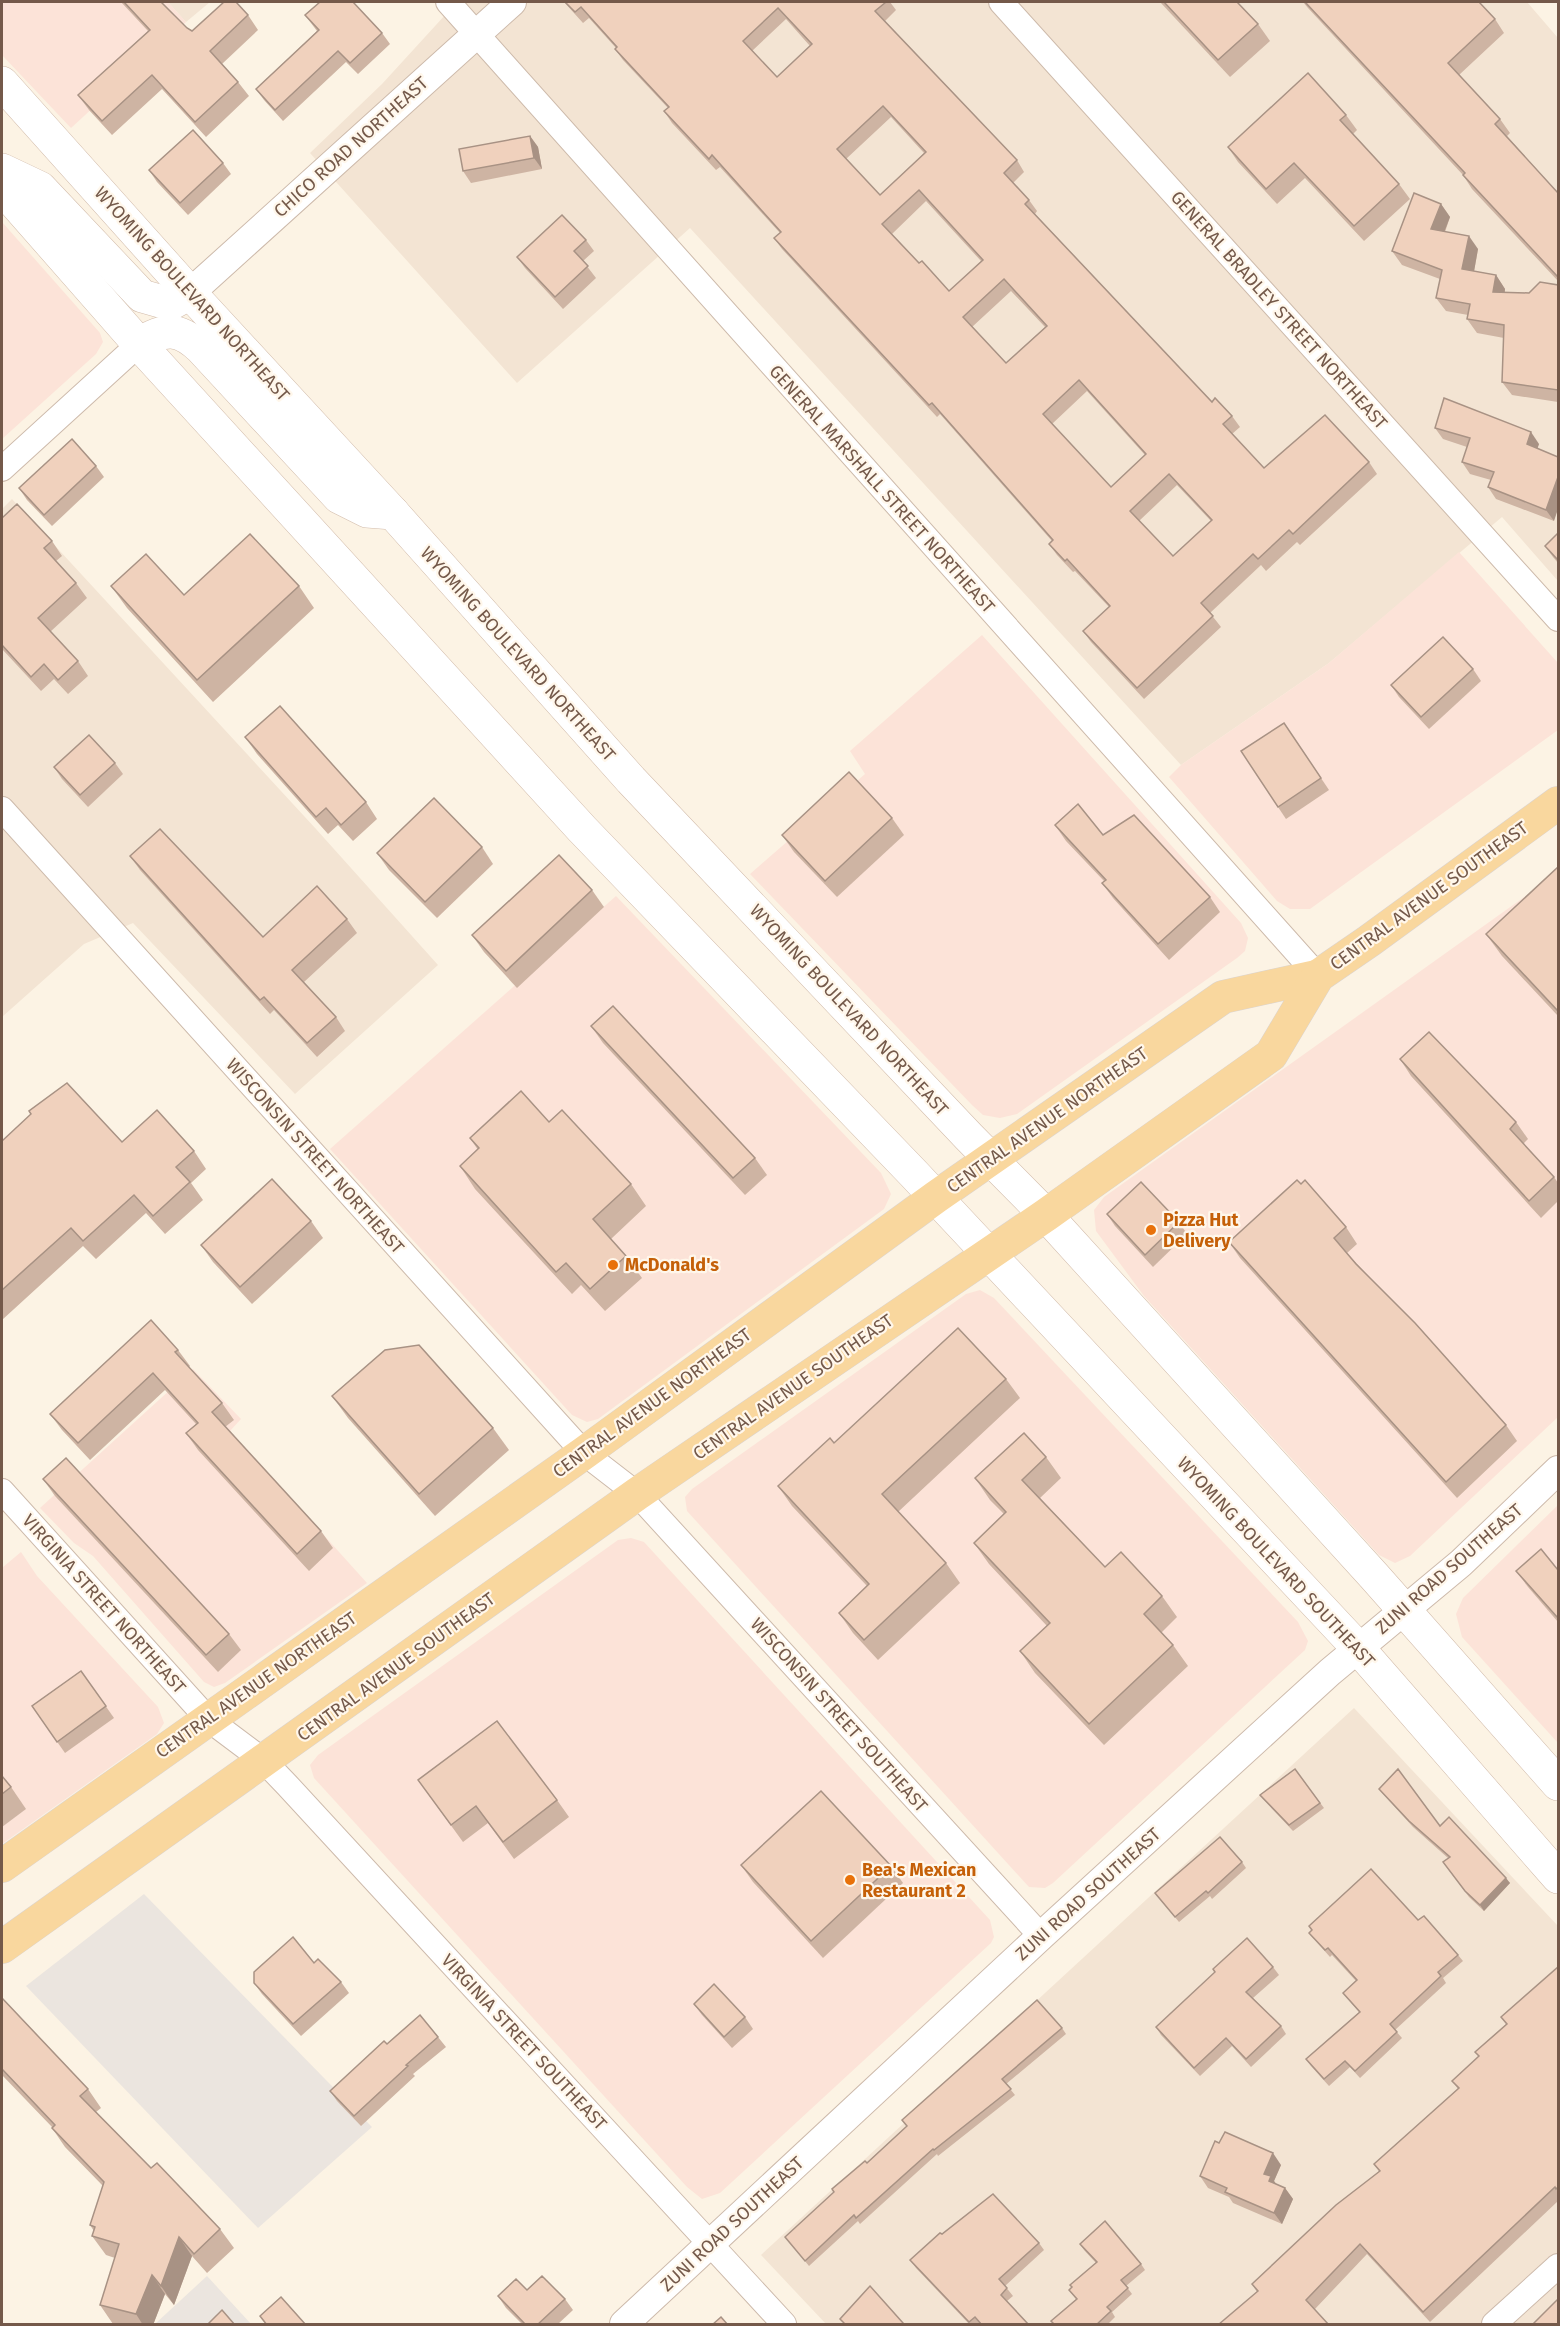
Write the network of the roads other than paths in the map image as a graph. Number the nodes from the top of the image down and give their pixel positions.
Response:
1 (448, 2) edge
2 (512, 2) edge
3 (1000, 2) edge
4 (477, 33) junction
5 (2, 83) edge
6 (2, 170) edge
7 (2, 188) edge
8 (190, 293) junction
9 (139, 344) junction
10 (2, 469) edge
11 (393, 513) junction
12 (1558, 619) edge
13 (1558, 803) edge
14 (2, 809) edge
15 (1318, 976) junction
16 (991, 1161) junction
17 (936, 1197) junction
18 (1046, 1215) junction
19 (987, 1254) junction
20 (584, 1453) junction
21 (1558, 1470) edge
22 (2, 1491) edge
23 (637, 1494) junction
24 (1404, 1609) junction
25 (1358, 1648) junction
26 (208, 1719) junction
27 (264, 1761) junction
28 (1558, 1784) edge
29 (2, 1866) edge
30 (1558, 1877) edge
31 (1041, 1936) junction
32 (2, 1947) edge
33 (710, 2244) junction
34 (1558, 2266) edge
35 (624, 2325) edge
36 (784, 2325) edge
37 (1494, 2325) edge

1 - 4 street, GENERAL MARSHALL STREET NORTHEAST
2 - 4 street, CHICO ROAD NORTHEAST
3 - 12 street, GENERAL BRADLEY STREET NORTHEAST
4 - 8 street, CHICO ROAD NORTHEAST
4 - 15 street, GENERAL MARSHALL STREET NORTHEAST
5 - 8 main road, WYOMING BOULEVARD NORTHEAST
6 - 8 main road
7 - 9 main road
8 - 11 main road, WYOMING BOULEVARD NORTHEAST
9 - 10 street
9 - 11 main road
9 - 17 main road
11 - 16 main road, WYOMING BOULEVARD NORTHEAST
13 - 15 main road, CENTRAL AVENUE SOUTHEAST
14 - 20 street, WISCONSIN STREET NORTHEAST
15 - 16 main road, CENTRAL AVENUE NORTHEAST
15 - 18 main road, CENTRAL AVENUE SOUTHEAST
16 - 17 main road, CENTRAL AVENUE NORTHEAST
16 - 18 main road, WYOMING BOULEVARD NORTHEAST
17 - 19 main road
17 - 20 main road, CENTRAL AVENUE NORTHEAST
18 - 19 main road, CENTRAL AVENUE SOUTHEAST
18 - 24 main road
19 - 23 main road, CENTRAL AVENUE SOUTHEAST
19 - 25 main road, WYOMING BOULEVARD SOUTHEAST
20 - 23 street, WISCONSIN STREET NORTHEAST
20 - 26 main road, CENTRAL AVENUE NORTHEAST
21 - 24 street, ZUNI ROAD SOUTHEAST
22 - 26 street, VIRGINIA STREET NORTHEAST
23 - 27 main road, CENTRAL AVENUE SOUTHEAST
23 - 31 street, WISCONSIN STREET SOUTHEAST
24 - 25 street, ZUNI ROAD SOUTHEAST
24 - 28 main road
25 - 30 main road, WYOMING BOULEVARD SOUTHEAST
25 - 31 street, ZUNI ROAD SOUTHEAST
26 - 27 street, VIRGINIA STREET NORTHEAST
26 - 29 main road, CENTRAL AVENUE NORTHEAST
27 - 32 main road, CENTRAL AVENUE SOUTHEAST
27 - 33 street, VIRGINIA STREET SOUTHEAST
31 - 33 street, ZUNI ROAD SOUTHEAST
33 - 35 street, ZUNI ROAD SOUTHEAST
33 - 36 street, VIRGINIA STREET SOUTHEAST
34 - 37 street

